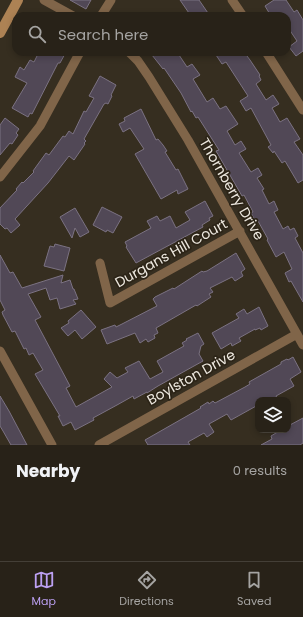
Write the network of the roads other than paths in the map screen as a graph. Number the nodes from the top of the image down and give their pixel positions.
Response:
1 (18, 0) edge
2 (44, 0) edge
3 (111, 0) edge
4 (235, 1) edge
5 (66, 12) edge
6 (104, 12) edge
7 (241, 12) edge
8 (0, 33) edge
9 (78, 56) edge
10 (133, 56) edge
11 (269, 56) edge
12 (303, 110) edge
13 (0, 177) edge
14 (240, 231) junction
15 (100, 263) dead end
16 (297, 334) junction
17 (303, 345) edge
18 (0, 351) edge
19 (52, 445) edge
20 (99, 445) edge

1 - 8 street
2 - 5 street
3 - 6 street
4 - 7 street
9 - 13 street
10 - 14 street, Thornberry Drive
11 - 12 street
14 - 15 street, Durgans Hill Court
14 - 16 street, Thornberry Drive
16 - 17 street, Thornberry Drive
16 - 20 street, Boylston Drive
18 - 19 street

